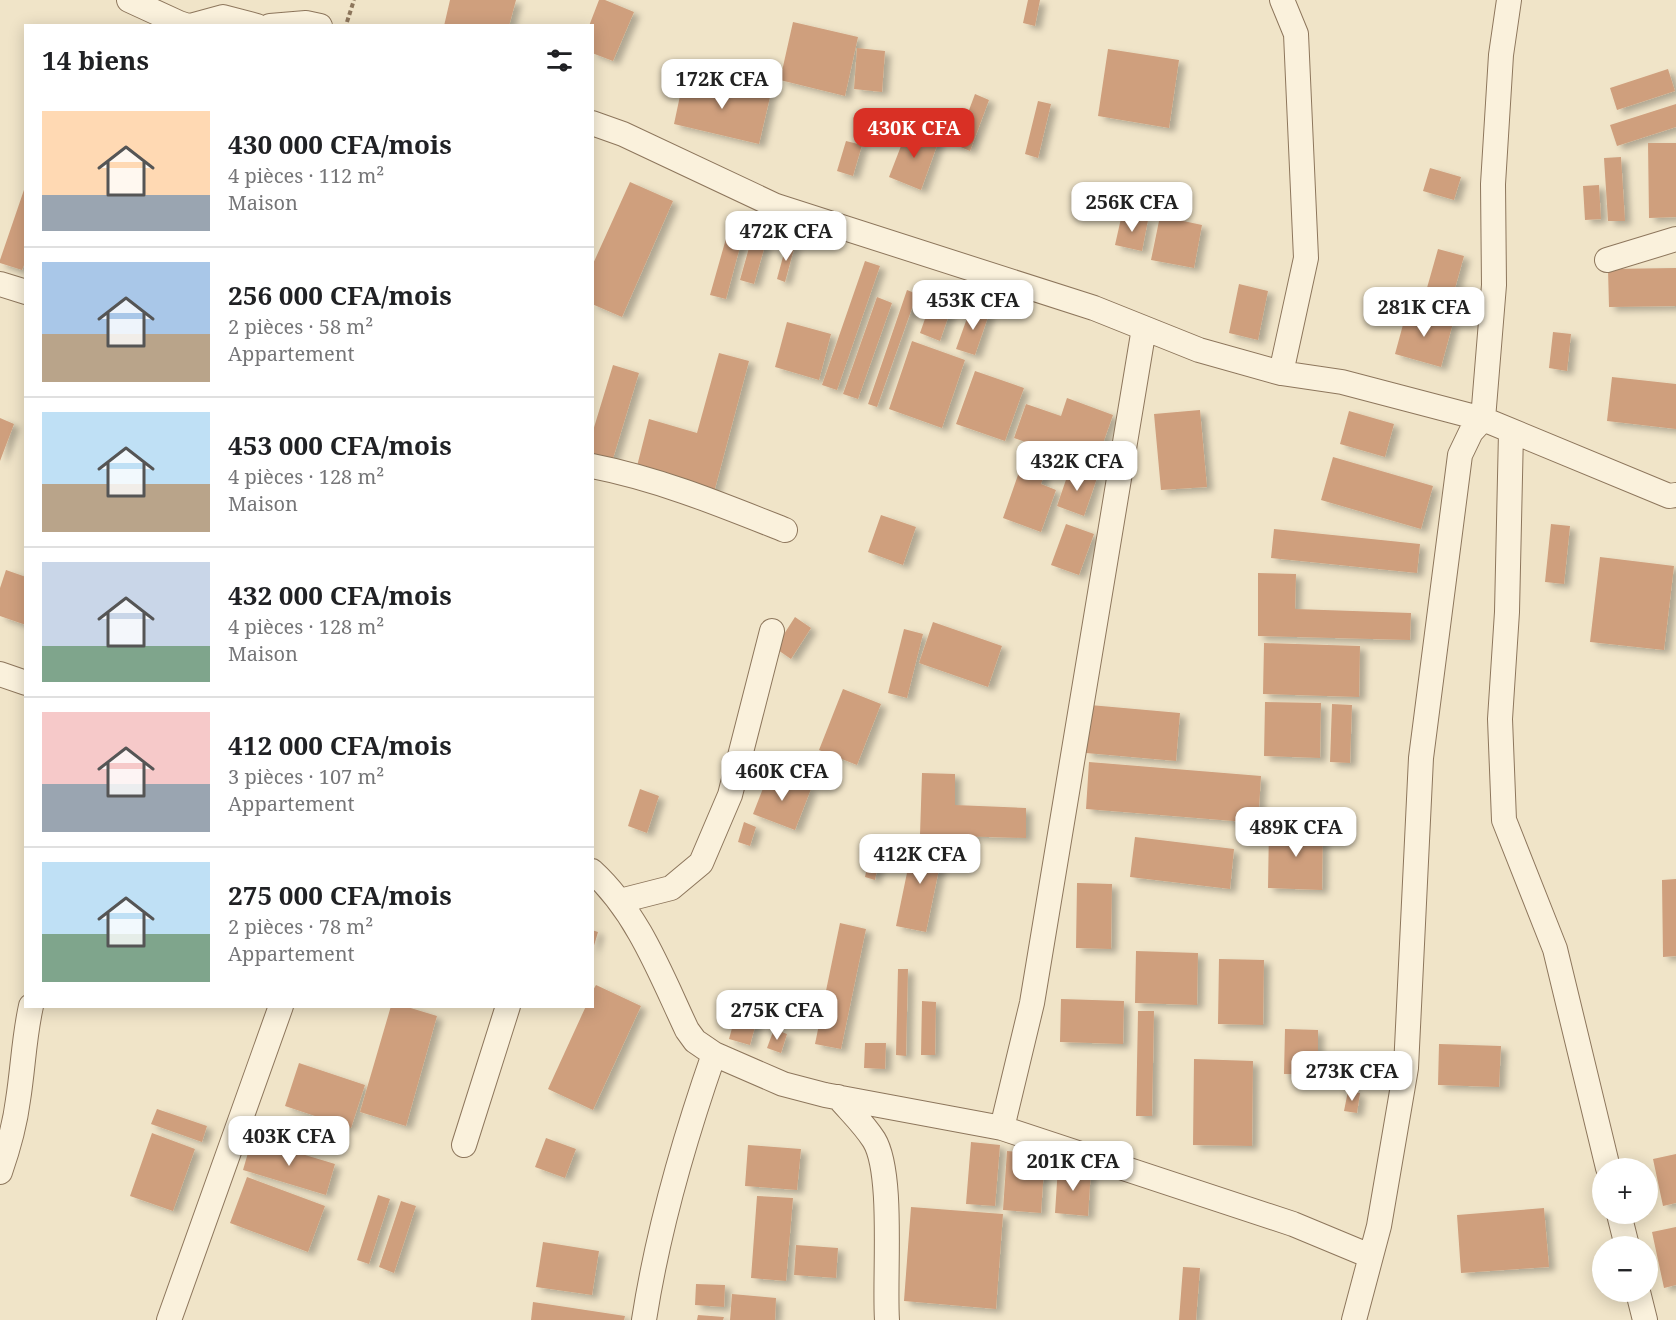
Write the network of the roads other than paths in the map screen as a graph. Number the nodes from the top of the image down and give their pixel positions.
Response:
1 (129, 0) edge
2 (1282, 0) edge
3 (1509, 0) edge
4 (182, 24) edge
5 (197, 24) edge
6 (249, 24) edge
7 (294, 24) edge
8 (311, 24) edge
9 (594, 124) edge
10 (1676, 239) edge
11 (1606, 260) dead end
12 (0, 285) edge
13 (24, 291) edge
14 (1144, 328) junction
15 (1281, 372) junction
16 (1483, 419) junction
17 (1511, 432) junction
18 (594, 466) edge
19 (1676, 495) edge
20 (785, 530) dead end
21 (772, 631) dead end
22 (0, 674) edge
23 (24, 682) edge
24 (594, 873) edge
25 (620, 901) junction
26 (30, 1008) edge
27 (280, 1008) edge
28 (507, 1008) edge
29 (714, 1054) junction
30 (11, 1058) edge
31 (838, 1097) junction
32 (1002, 1128) junction
33 (464, 1145) dead end
34 (1606, 1158) edge
35 (0, 1172) edge
36 (1370, 1256) junction
37 (1640, 1302) edge
38 (169, 1320) edge
39 (644, 1320) edge
40 (887, 1320) edge
41 (1354, 1320) edge
42 (1645, 1320) edge

1 - 4 street
2 - 15 street
3 - 16 street
5 - 6 street
7 - 8 street
9 - 14 street
10 - 11 street
12 - 13 street
14 - 15 street
14 - 32 street
15 - 16 street
16 - 17 street
16 - 36 street
17 - 19 street
17 - 34 street
18 - 20 street
21 - 25 street
22 - 23 street
24 - 25 street
25 - 29 street
26 - 30 street
27 - 38 street
28 - 33 street
29 - 31 street
29 - 39 street
30 - 35 street
31 - 32 street
31 - 40 street
32 - 36 street
36 - 41 street
37 - 42 street

